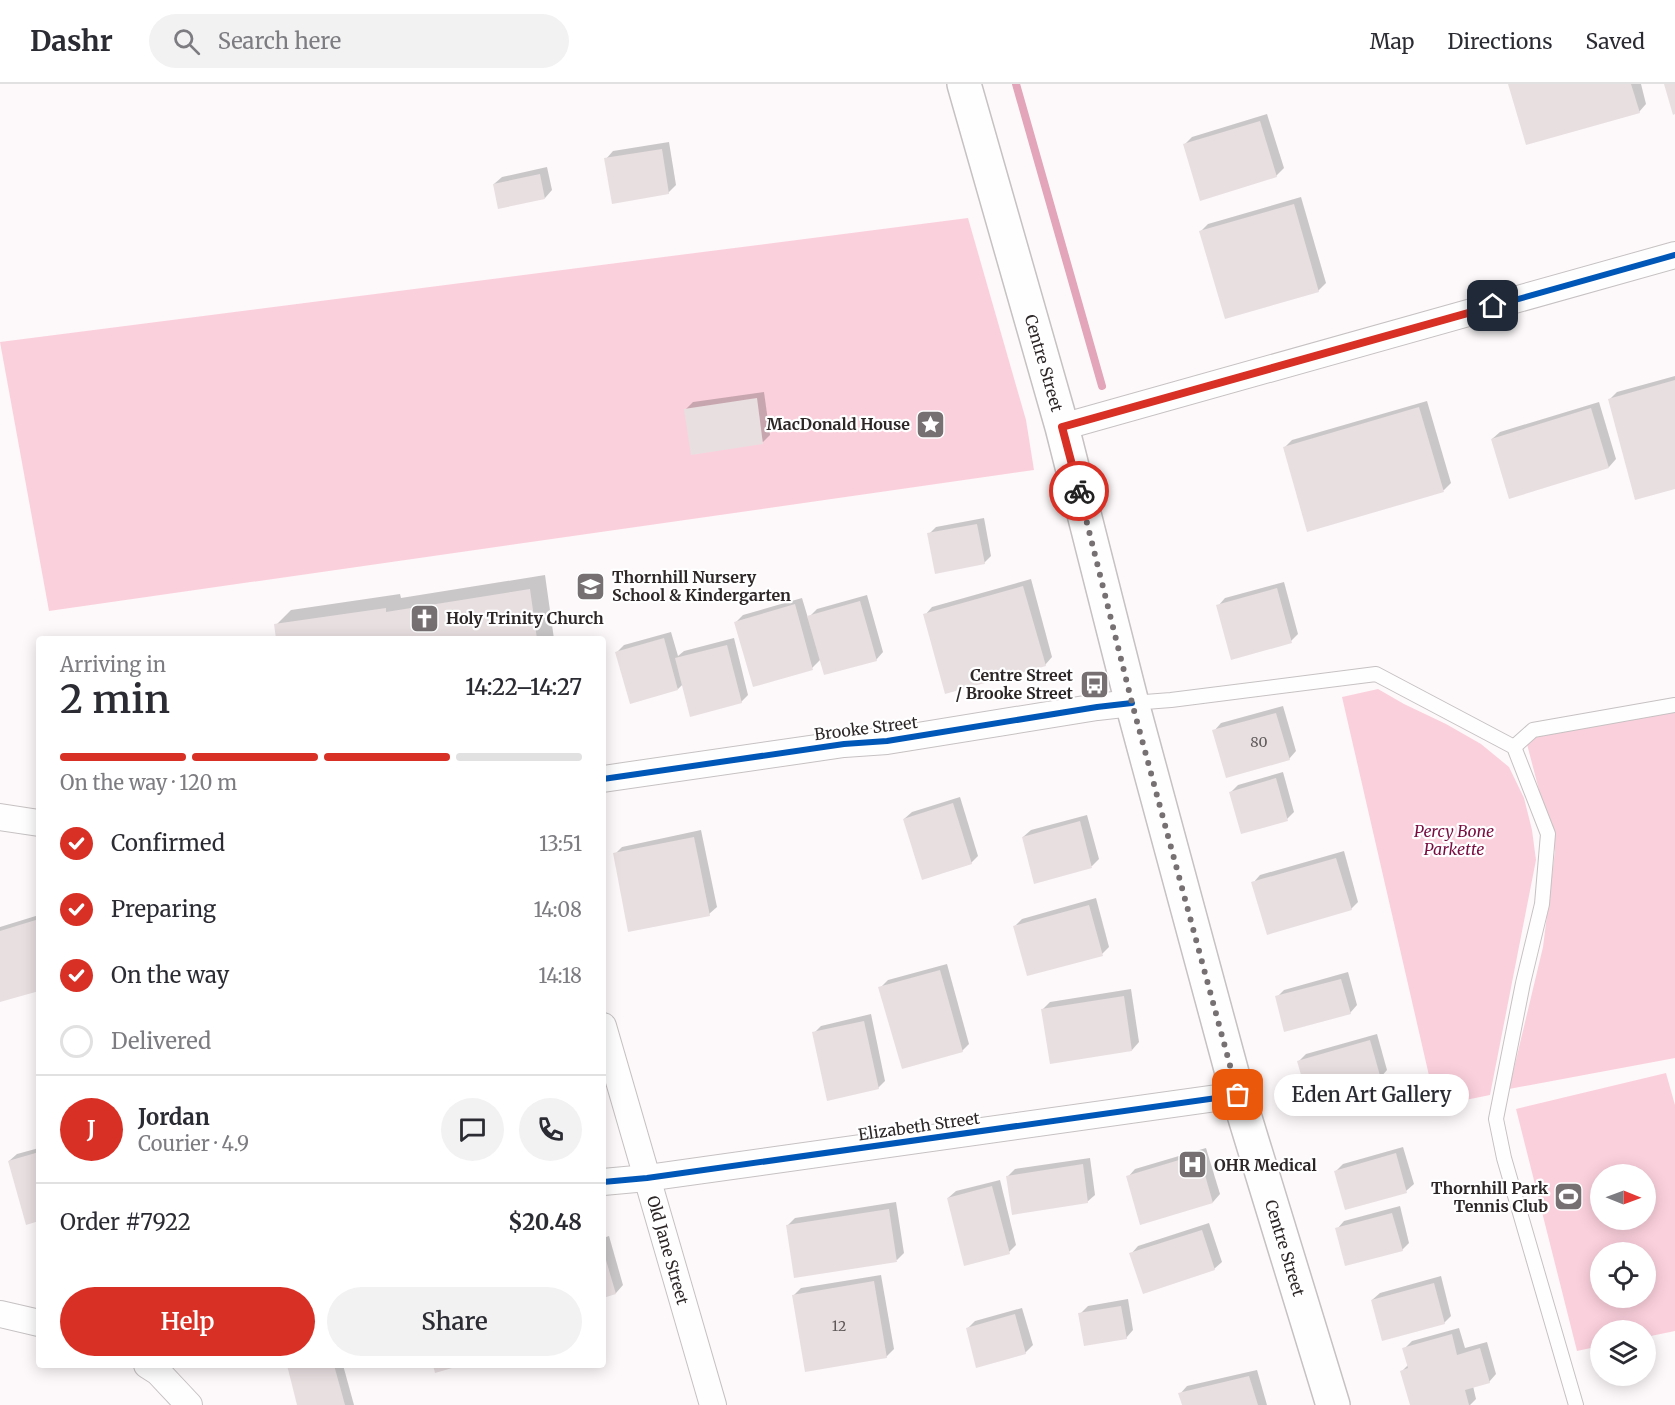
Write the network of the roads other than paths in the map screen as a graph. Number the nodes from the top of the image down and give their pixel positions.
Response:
1 (964, 84) edge
2 (1675, 255) edge
3 (1062, 427) junction
4 (1132, 703) junction
5 (1675, 705) edge
6 (1514, 747) junction
7 (606, 779) edge
8 (0, 817) edge
9 (36, 823) edge
10 (606, 1036) edge
11 (1238, 1095) junction
12 (647, 1178) junction
13 (606, 1182) edge
14 (0, 1314) edge
15 (36, 1322) edge
16 (152, 1368) edge
17 (189, 1405) edge
18 (713, 1405) edge
19 (1333, 1405) edge
20 (1575, 1405) edge

1 - 3 main road, Centre Street
2 - 3 street
3 - 4 main road, Centre Street
4 - 6 lane
4 - 7 street, Brooke Street
4 - 11 main road, Centre Street
5 - 6 lane
6 - 20 lane
8 - 9 street
10 - 12 street, Old Jane Street
11 - 12 street, Elizabeth Street
11 - 19 main road, Centre Street
12 - 13 street, Elizabeth Street
12 - 18 street, Old Jane Street
14 - 15 street
16 - 17 street

